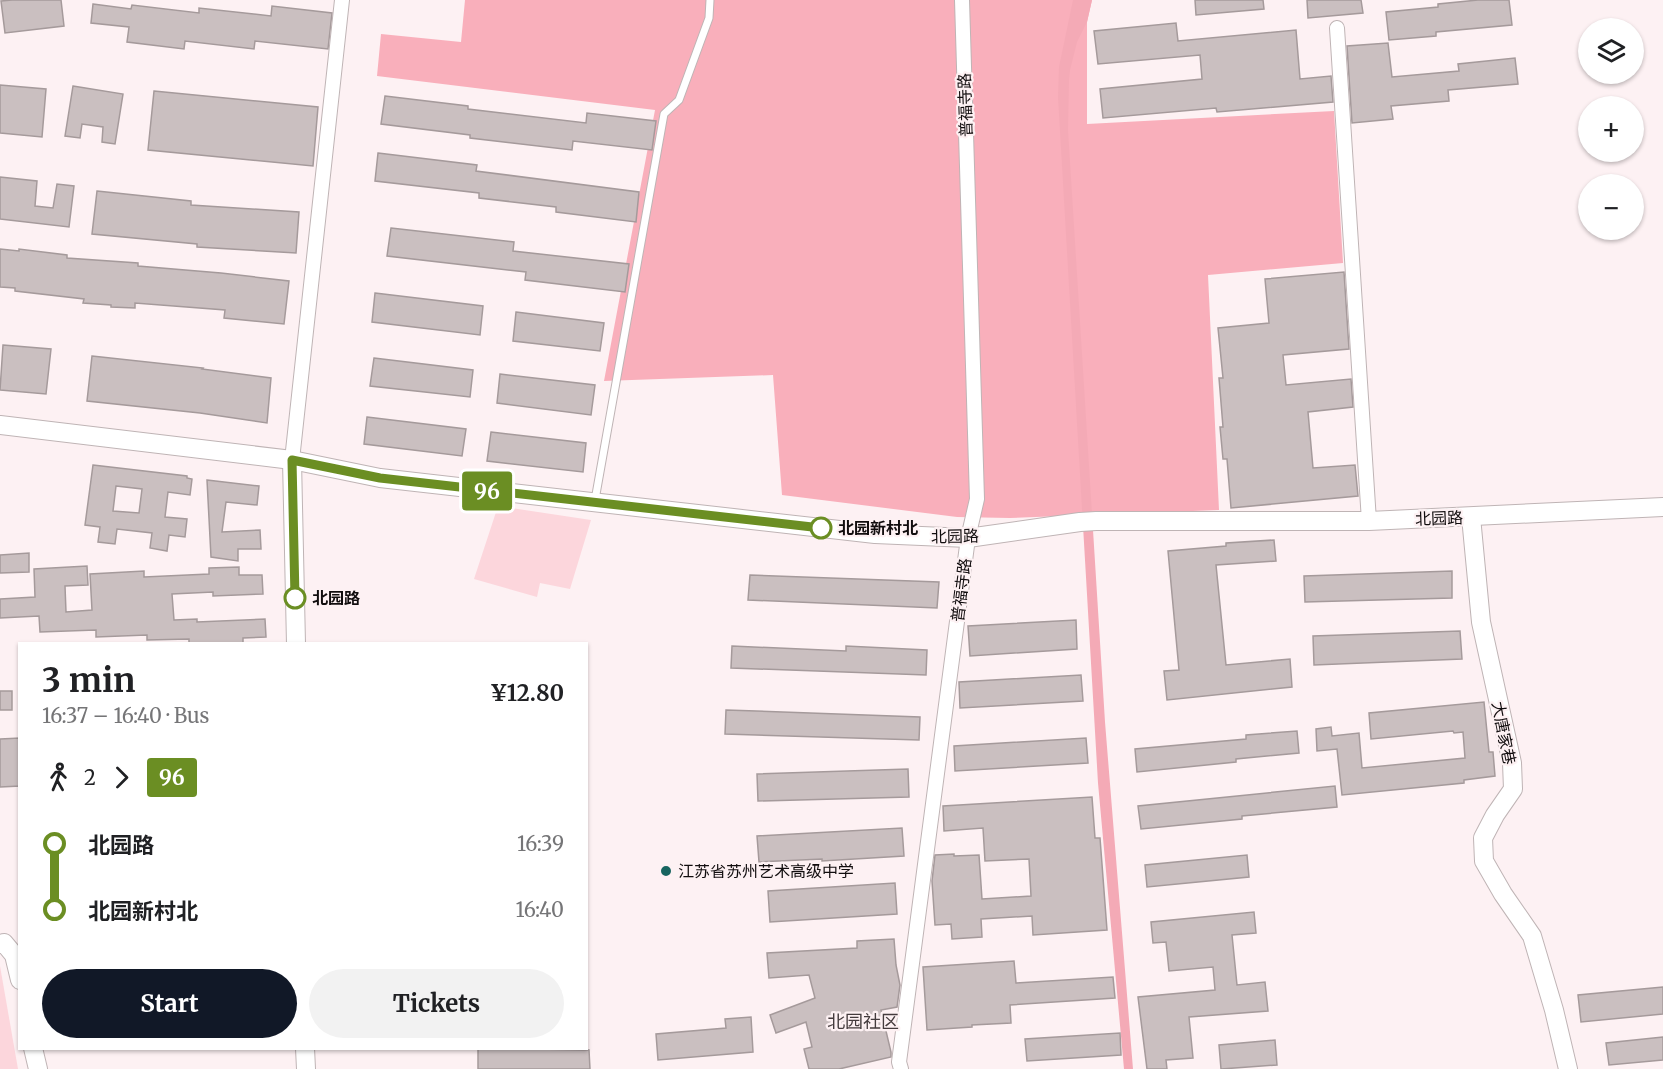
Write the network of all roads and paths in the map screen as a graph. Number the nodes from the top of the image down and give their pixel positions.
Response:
1 (342, 0) edge
2 (710, 0) edge
3 (962, 0) edge
4 (1337, 28) dead end
5 (0, 425) edge
6 (292, 460) junction
7 (594, 503) junction
8 (1663, 507) edge
9 (1471, 517) junction
10 (1369, 521) junction
11 (968, 538) junction
12 (296, 642) edge
13 (0, 944) edge
14 (18, 972) edge
15 (33, 1050) edge
16 (305, 1050) edge
17 (38, 1069) edge
18 (306, 1069) edge
19 (901, 1069) edge
20 (1568, 1069) edge

1 - 6 street
2 - 7 lane
3 - 11 street, 普福寺路
4 - 10 street
5 - 6 street, 北园路
6 - 7 street, 北园路
6 - 12 street
7 - 11 street, 北园路
8 - 9 street, 北园路
9 - 10 street, 北园路
9 - 20 street, 大唐家巷
10 - 11 street, 北园路
11 - 19 street, 普福寺路
13 - 14 street
15 - 17 street
16 - 18 street

